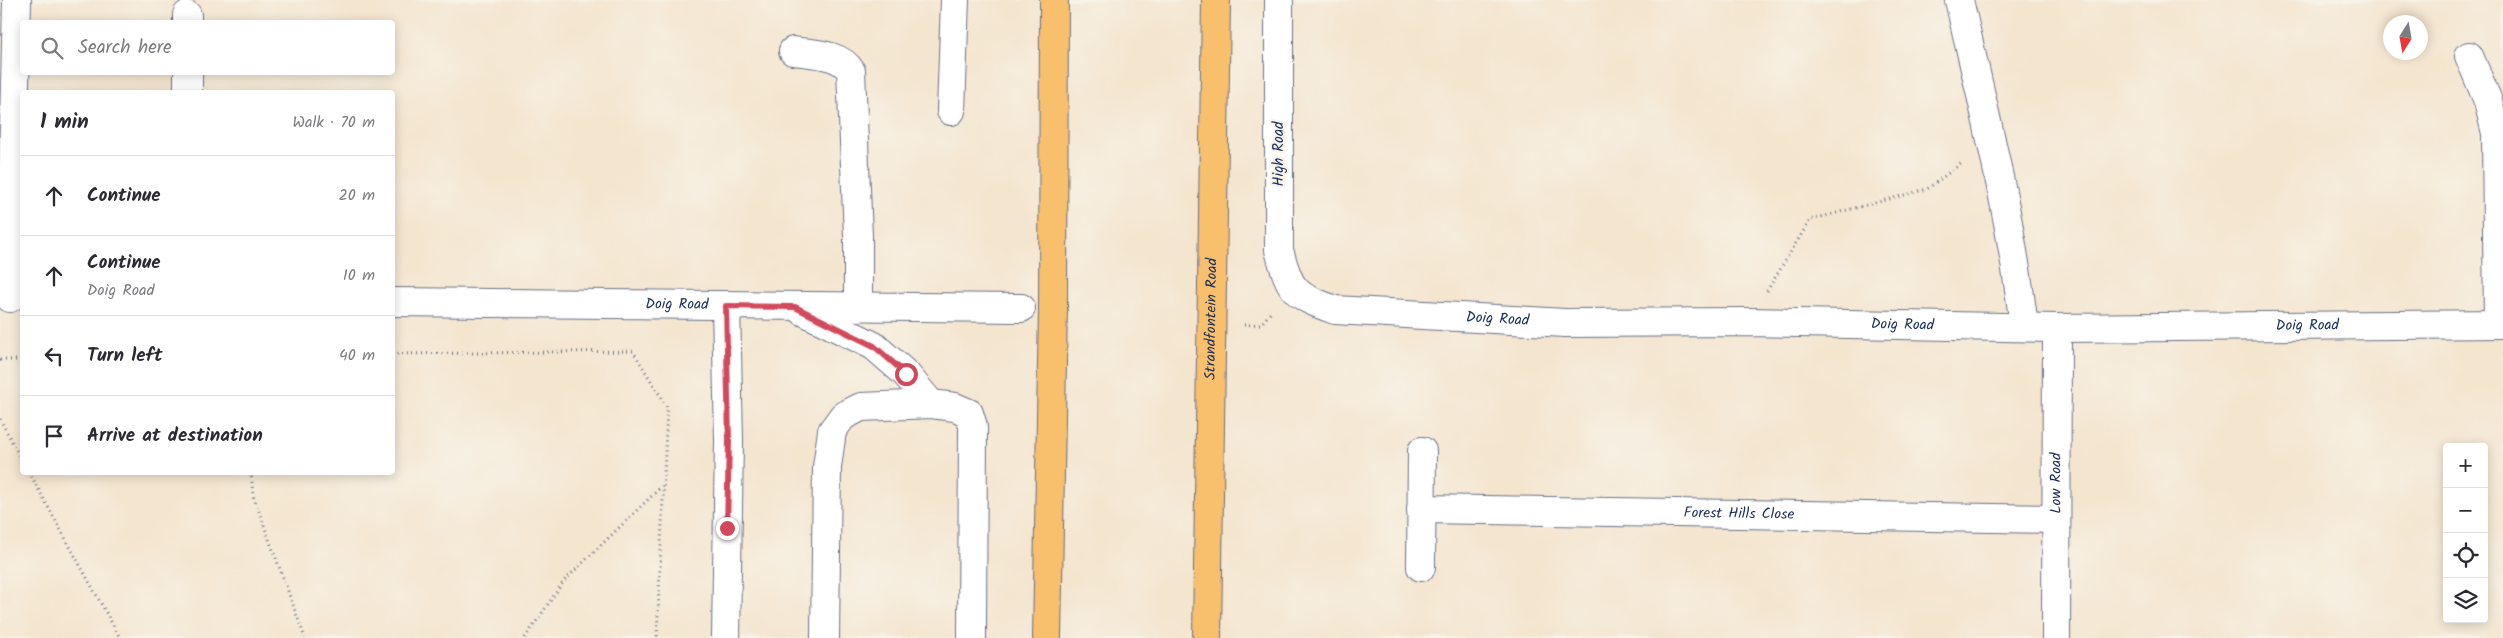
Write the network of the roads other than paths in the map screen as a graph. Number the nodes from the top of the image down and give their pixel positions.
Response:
1 (17, 0) edge
2 (955, 0) edge
3 (1054, 0) edge
4 (1216, 0) edge
5 (1279, 0) edge
6 (1959, 0) edge
7 (793, 51) dead end
8 (2469, 56) dead end
9 (188, 75) edge
10 (188, 90) edge
11 (951, 111) dead end
12 (7, 160) edge
13 (11, 298) edge
14 (1306, 299) joint
15 (395, 302) edge
16 (726, 306) junction
17 (795, 307) junction
18 (858, 307) junction
19 (1021, 308) dead end
20 (2501, 324) edge
21 (2024, 327) junction
22 (2057, 328) junction
23 (931, 404) junction
24 (1422, 451) dead end
25 (1421, 509) junction
26 (2056, 519) junction
27 (1421, 567) dead end
28 (726, 638) edge
29 (826, 638) edge
30 (972, 638) edge
31 (1047, 638) edge
32 (1207, 638) edge
33 (2056, 638) edge

1 - 12 street
2 - 11 street
3 - 31 main road
4 - 32 main road, Strandfontein Road
5 - 14 street, High Road
6 - 21 street
7 - 18 street
8 - 20 street
9 - 10 street
12 - 13 street
14 - 21 street, Doig Road
15 - 16 street, Doig Road
16 - 17 street, Doig Road
16 - 28 street
17 - 18 street, Doig Road
17 - 23 street
18 - 19 street, Doig Road
20 - 22 street, Doig Road
21 - 22 street, Doig Road
22 - 26 street, Low Road
23 - 29 street
23 - 30 street
24 - 25 street
25 - 26 street, Forest Hills Close
25 - 27 street
26 - 33 street, Low Road

